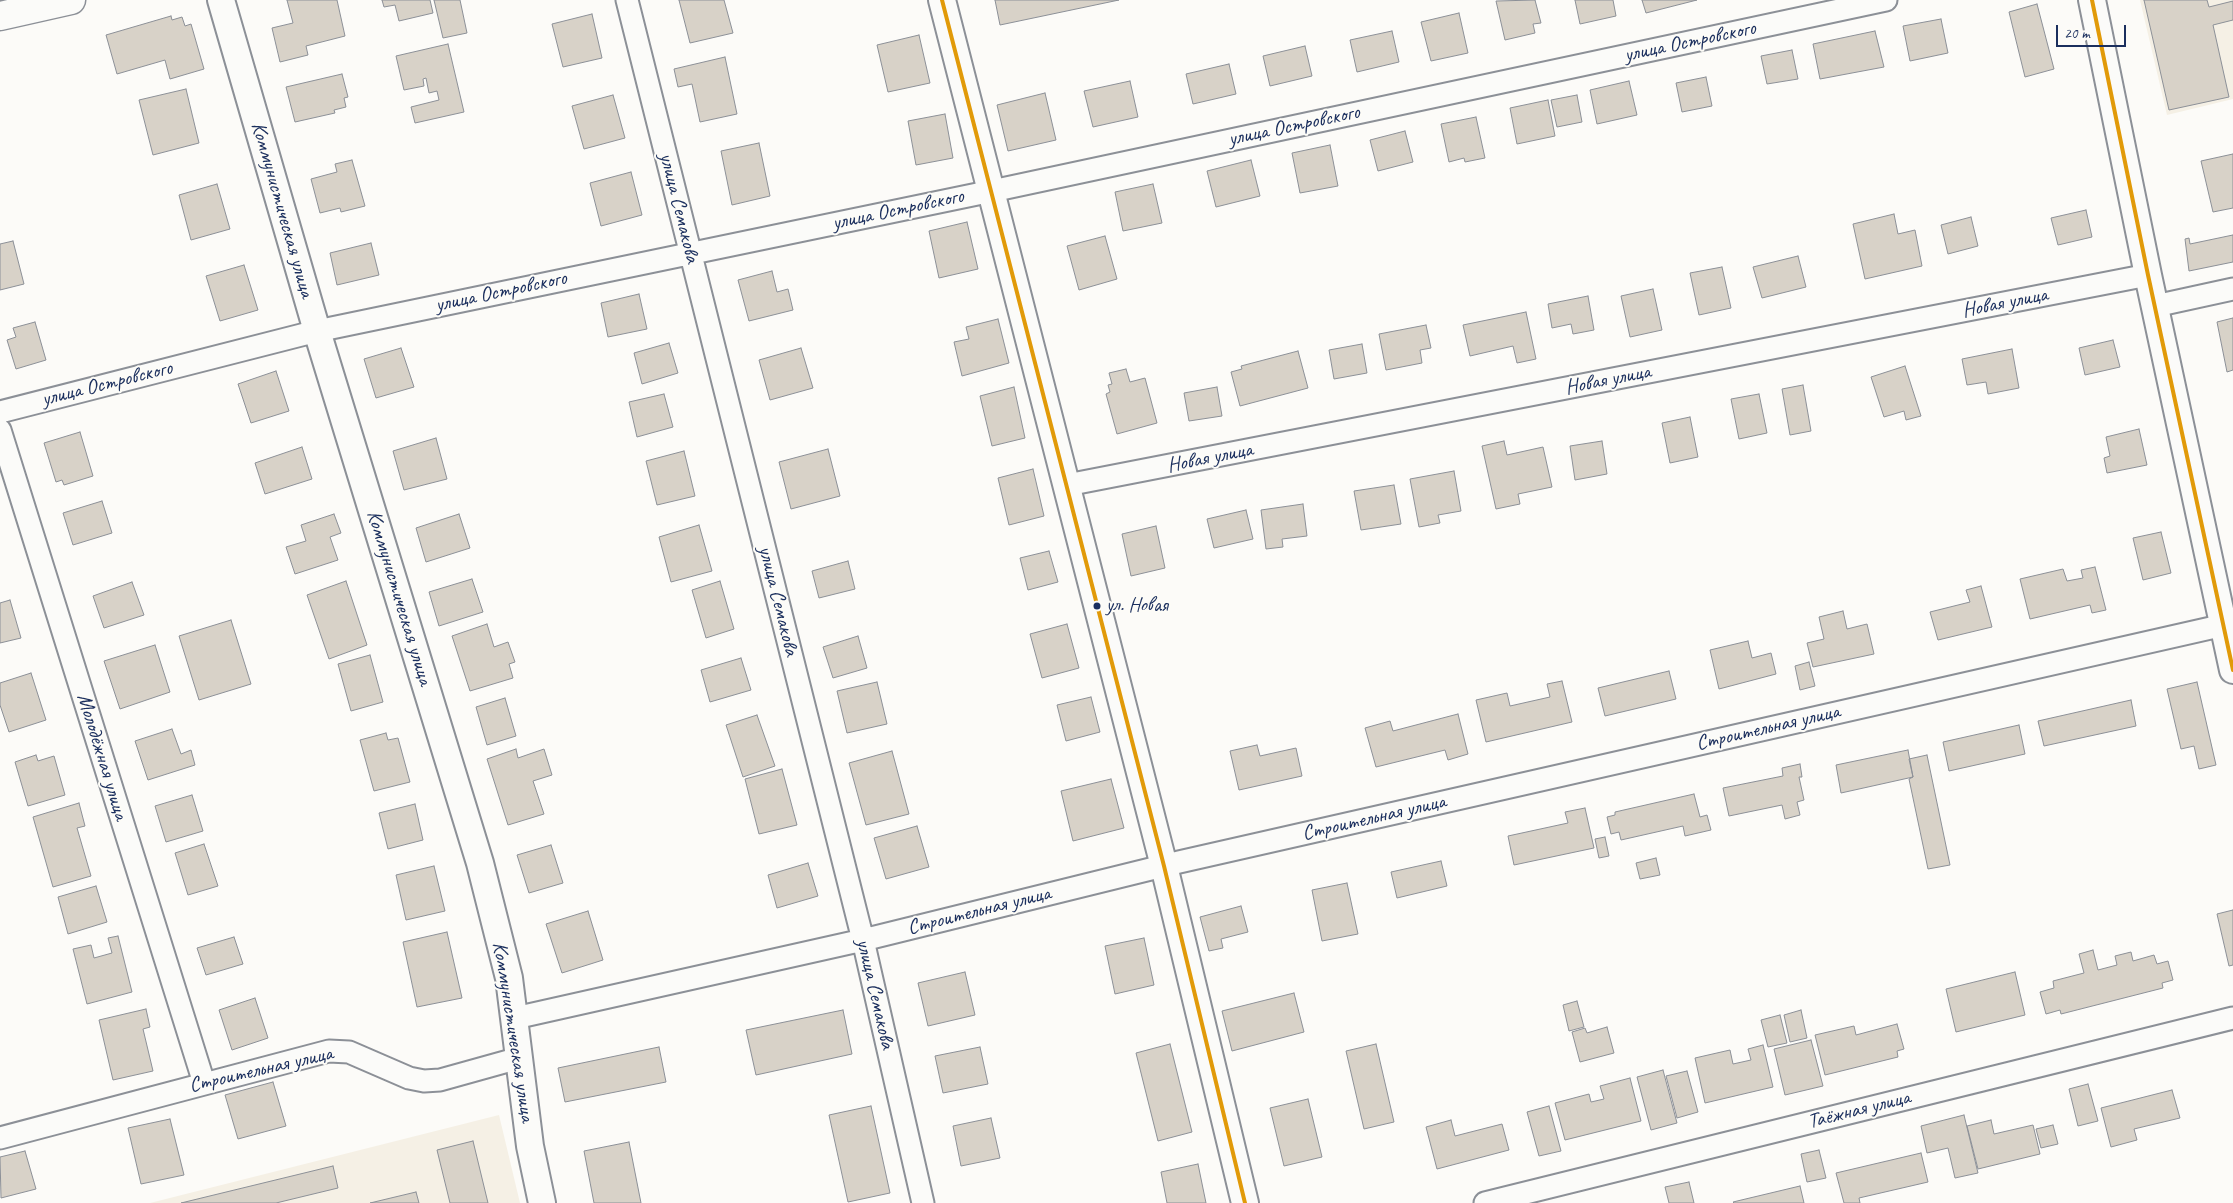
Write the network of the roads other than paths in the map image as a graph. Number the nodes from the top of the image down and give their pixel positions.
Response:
1 (71, 0) edge
2 (221, 0) edge
3 (627, 0) edge
4 (942, 0) edge
5 (1886, 0) edge
6 (2092, 0) edge
7 (0, 16) edge
8 (992, 191) junction
9 (690, 253) junction
10 (2148, 275) junction
11 (2233, 289) edge
12 (2155, 306) junction
13 (317, 331) junction
14 (0, 412) edge
15 (0, 430) edge
16 (1068, 485) junction
17 (2228, 624) edge
18 (2233, 670) edge
19 (1164, 866) junction
20 (863, 940) junction
21 (515, 1018) junction
22 (2233, 1018) edge
23 (519, 1058) junction
24 (204, 1083) junction
25 (0, 1138) edge
26 (542, 1203) edge
27 (923, 1203) edge
28 (1245, 1203) edge
29 (1485, 1203) edge

1 - 7 main road
2 - 13 street, Коммунистическая улица
3 - 9 street, улица Семакова
4 - 8 street
5 - 8 street, улица Островского
6 - 10 street
8 - 9 street, улица Островского
8 - 16 street
9 - 13 street, улица Островского
9 - 20 street, улица Семакова
10 - 12 street
10 - 16 street, Новая улица
11 - 12 street
12 - 17 street
13 - 14 street, улица Островского
13 - 21 street, Коммунистическая улица
15 - 24 street, Молодёжная улица
16 - 19 street
17 - 18 street
17 - 19 street, Строительная улица
19 - 20 street, Строительная улица
19 - 28 street
20 - 21 street, Строительная улица
20 - 27 street, улица Семакова
21 - 23 street, Коммунистическая улица
22 - 29 street, Таёжная улица
23 - 24 street, Строительная улица
23 - 26 street, Коммунистическая улица
24 - 25 street, Строительная улица

